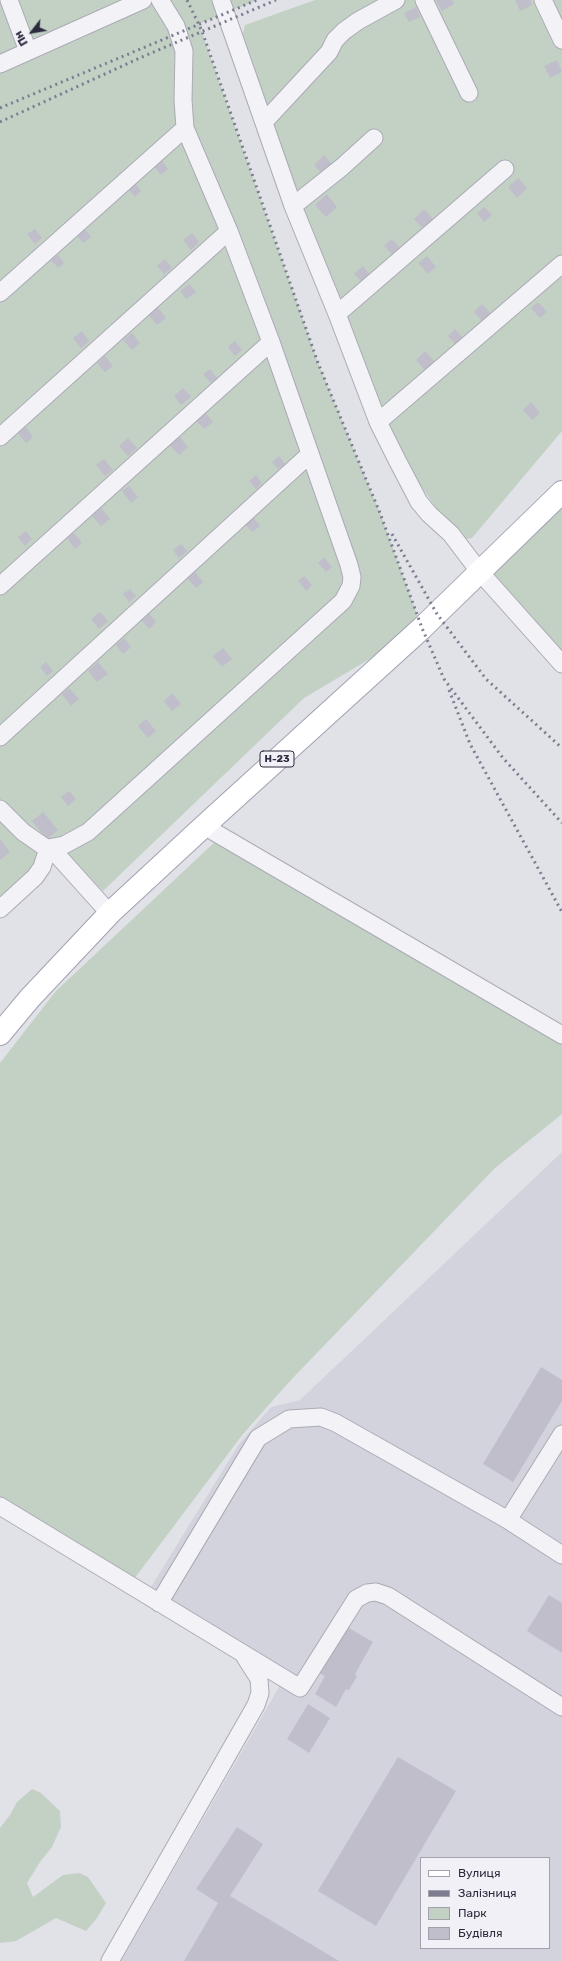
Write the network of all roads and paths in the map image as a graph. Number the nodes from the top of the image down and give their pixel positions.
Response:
1 (9, 0) edge
2 (141, 0) edge
3 (160, 0) edge
4 (221, 0) edge
5 (396, 0) edge
6 (424, 0) edge
7 (542, 0) edge
8 (562, 40) edge
9 (28, 51) junction
10 (0, 64) edge
11 (469, 93) dead end
12 (264, 122) junction
13 (185, 128) junction
14 (374, 138) dead end
15 (505, 169) dead end
16 (293, 206) junction
17 (230, 231) junction
18 (562, 264) edge
19 (0, 293) edge
20 (337, 314) junction
21 (271, 342) junction
22 (378, 422) junction
23 (0, 437) edge
24 (310, 454) junction
25 (562, 492) edge
26 (479, 572) junction
27 (0, 586) edge
28 (562, 664) edge
29 (0, 737) edge
30 (0, 809) edge
31 (204, 826) junction
32 (48, 848) junction
33 (0, 909) edge
34 (111, 912) junction
35 (0, 1034) edge
36 (562, 1035) edge
37 (562, 1434) edge
38 (0, 1506) edge
39 (508, 1520) junction
40 (562, 1556) edge
41 (158, 1602) junction
42 (244, 1654) junction
43 (562, 1707) edge
44 (110, 1961) edge

1 - 9 street
2 - 9 street
3 - 13 street
4 - 12 street
5 - 12 street
6 - 11 street
7 - 8 street
9 - 10 street
12 - 16 street
13 - 17 street
13 - 19 street
14 - 16 street
15 - 20 street
16 - 20 street
17 - 21 street
17 - 23 street
18 - 22 street
20 - 22 street
21 - 24 street
21 - 27 street
22 - 26 street
24 - 29 street
24 - 32 street
25 - 26 main road, Н-23
26 - 28 street
26 - 31 main road, Н-23
30 - 32 street
31 - 34 main road, Н-23
31 - 36 street
32 - 33 street
32 - 34 street
34 - 35 main road, Н-23
37 - 39 street
38 - 41 street
39 - 40 street
39 - 41 street
41 - 42 street
42 - 43 street
42 - 44 street

